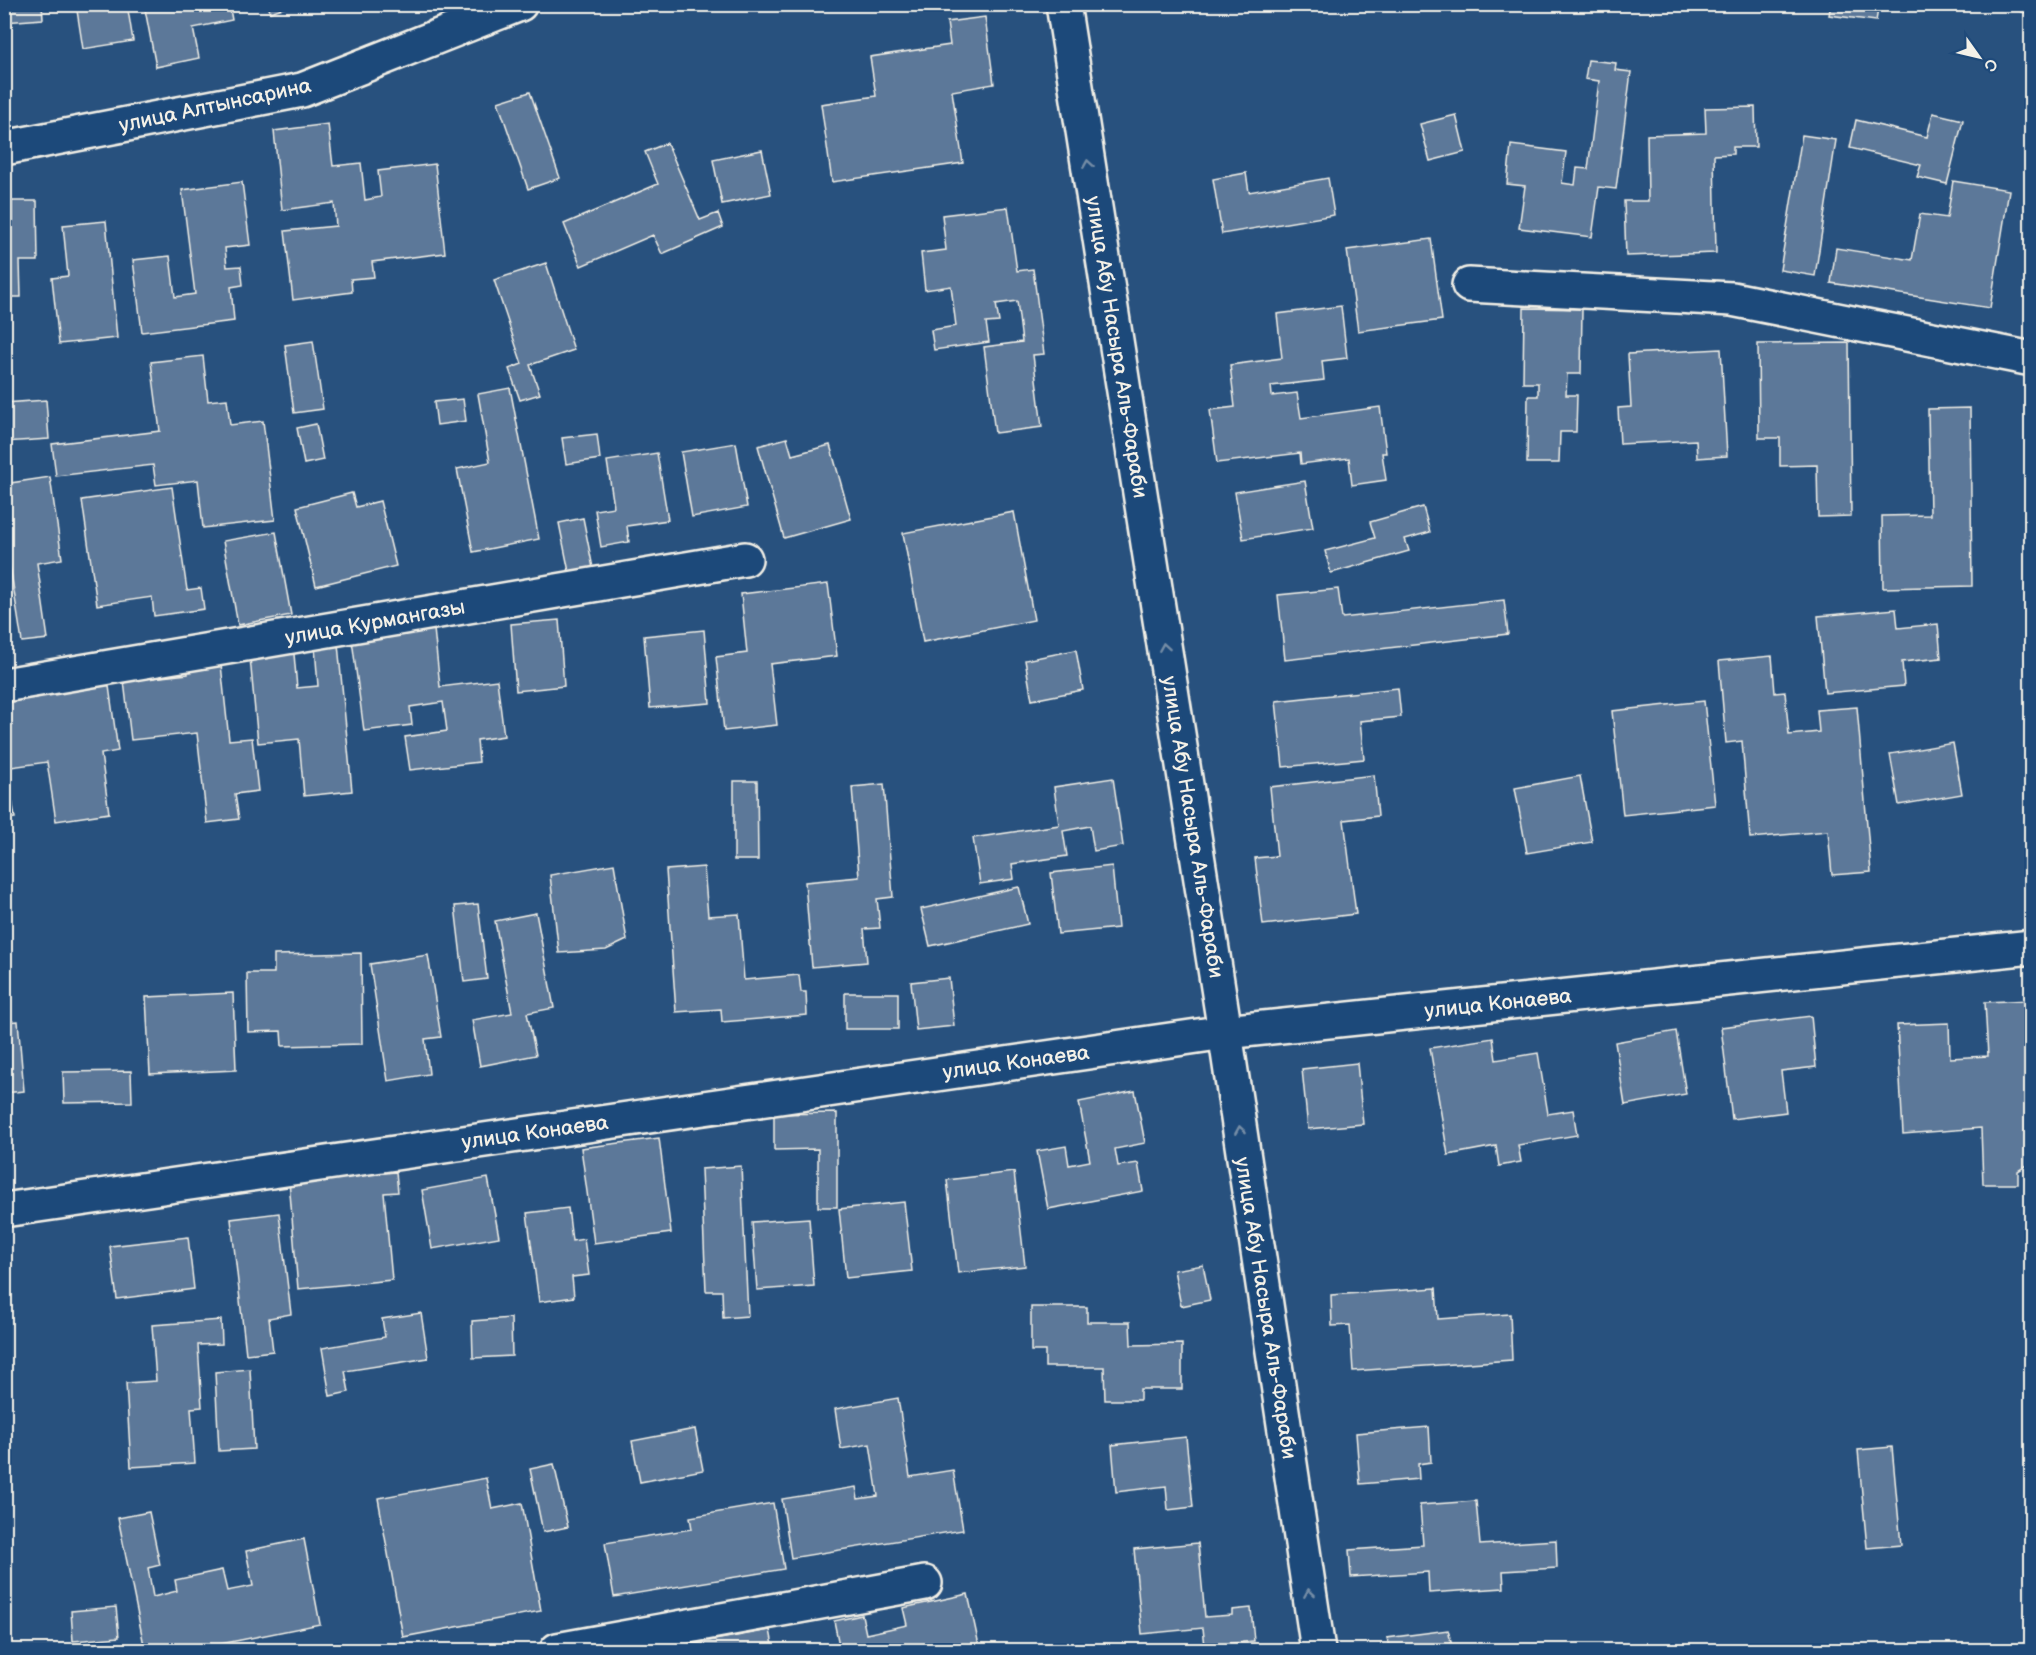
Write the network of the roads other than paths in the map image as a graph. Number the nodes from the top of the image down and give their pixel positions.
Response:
1 (520, 4) edge
2 (1063, 4) edge
3 (4, 148) edge
4 (1469, 285) dead end
5 (2031, 359) edge
6 (745, 559) dead end
7 (4, 686) edge
8 (2031, 947) edge
9 (1225, 1032) junction
10 (4, 1209) edge
11 (925, 1583) dead end
12 (557, 1650) edge
13 (1318, 1650) edge

1 - 3 street, улица Алтынсарина
9 -> 2 street, улица Абу Насыра Аль-Фараби
4 - 5 street
6 - 7 street, улица Курмангазы
8 - 9 street, улица Конаева
9 - 10 street, улица Конаева
13 -> 9 street, улица Абу Насыра Аль-Фараби
11 - 12 street

